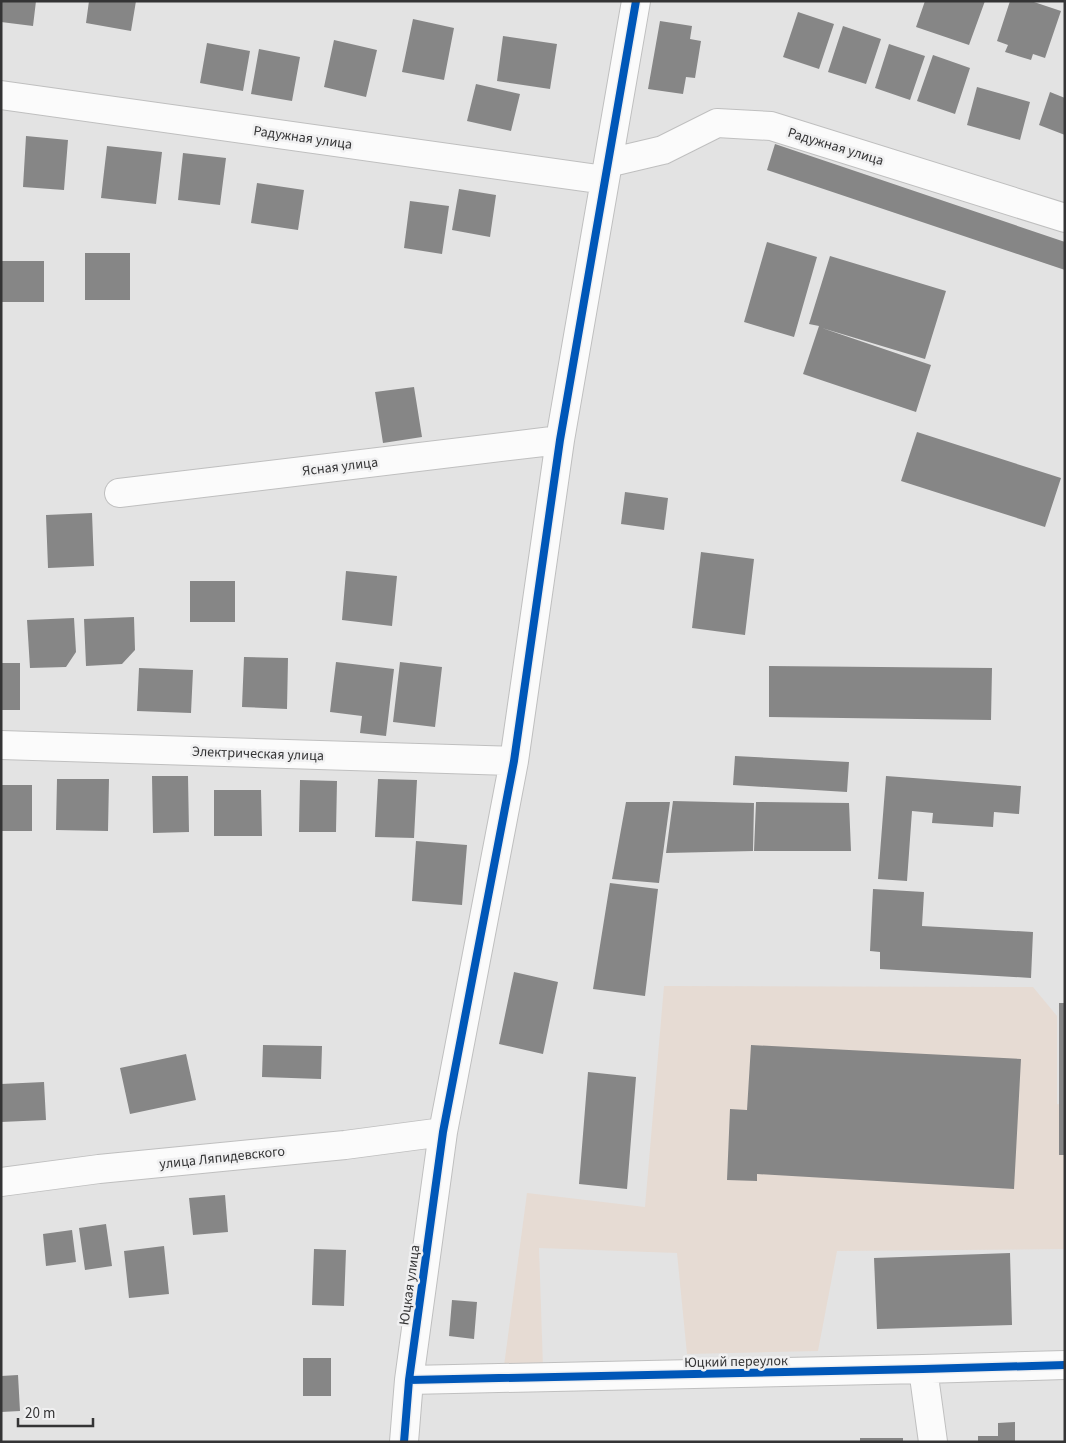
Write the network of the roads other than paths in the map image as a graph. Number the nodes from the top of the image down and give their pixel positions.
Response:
1 (636, 1) edge
2 (1, 95) edge
3 (606, 171) junction
4 (1065, 218) edge
5 (560, 440) junction
6 (119, 493) dead end
7 (1, 745) edge
8 (514, 761) junction
9 (443, 1132) junction
10 (1, 1182) edge
11 (1065, 1365) edge
12 (923, 1369) junction
13 (409, 1380) junction
14 (404, 1442) edge
15 (933, 1442) edge

1 - 3 street, Юцкая улица
2 - 3 street, Радужная улица
3 - 4 street, Радужная улица
3 - 5 street, Юцкая улица
5 - 6 street, Ясная улица
5 - 8 street, Юцкая улица
7 - 8 street, Электрическая улица
8 - 9 street, Юцкая улица
9 - 10 street, улица Ляпидевского
9 - 13 street, Юцкая улица
11 - 12 street, Юцкий переулок
12 - 13 street, Юцкий переулок
12 - 15 street
13 - 14 street, Юцкая улица

